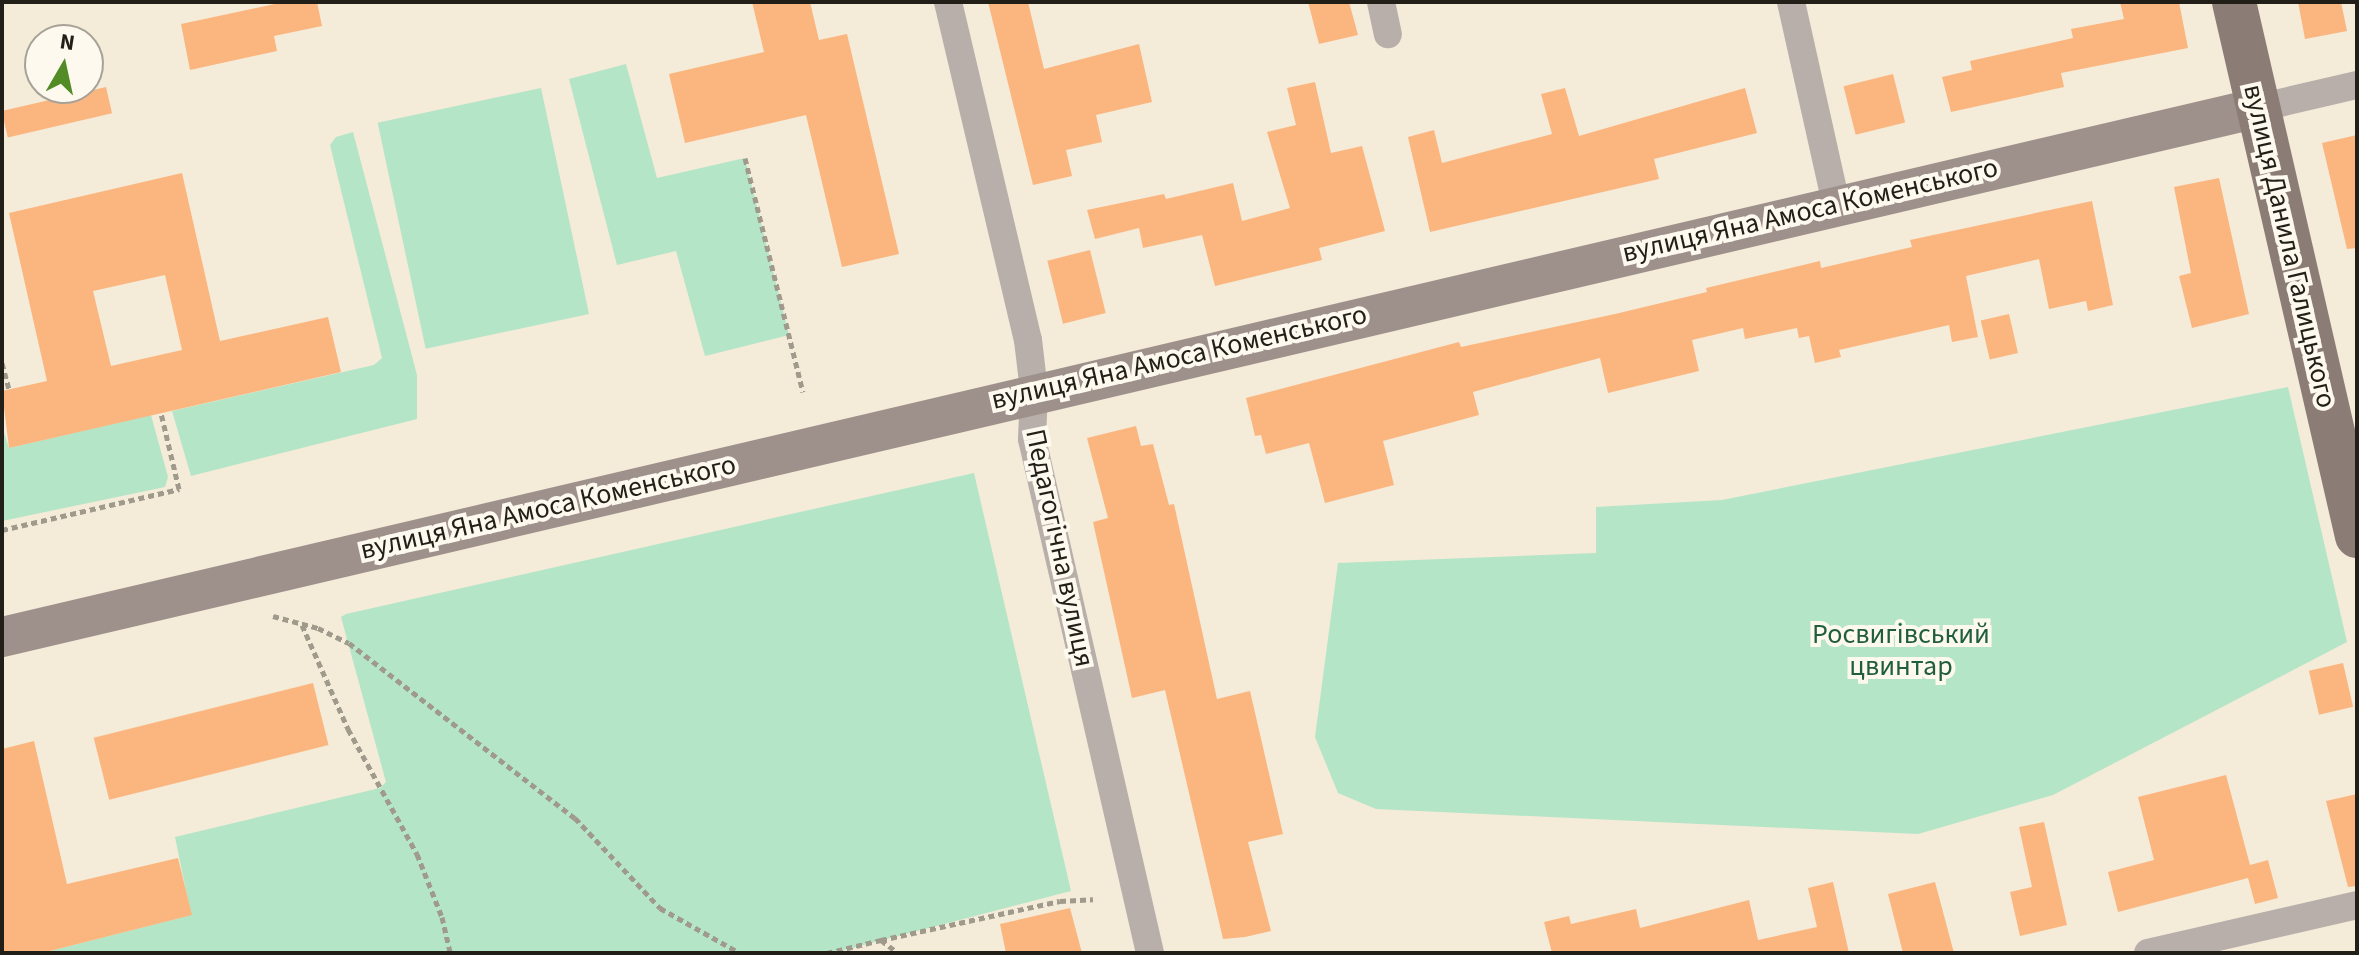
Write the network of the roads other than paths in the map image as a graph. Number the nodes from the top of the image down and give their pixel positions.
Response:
1 (948, 2) edge
2 (1381, 2) edge
3 (1791, 2) edge
4 (2234, 2) edge
5 (1388, 34) dead end
6 (2357, 85) edge
7 (2258, 108) junction
8 (1836, 203) junction
9 (1034, 391) junction
10 (2348, 455) edge
11 (2357, 536) edge
12 (2, 637) edge
13 (2357, 905) edge
14 (1150, 953) edge
15 (2148, 953) edge

1 - 9 street, Педагогічна вулиця
2 - 5 street
3 - 8 street
4 - 7 main road, вулиця Данила Галицького
6 - 7 street, вулиця Яна Амоса Коменського
7 - 8 street, вулиця Яна Амоса Коменського
7 - 10 main road, вулиця Данила Галицького
8 - 9 street, вулиця Яна Амоса Коменського
9 - 12 street, вулиця Яна Амоса Коменського
9 - 14 street, Педагогічна вулиця
10 - 11 main road, вулиця Данила Галицького
13 - 15 street

